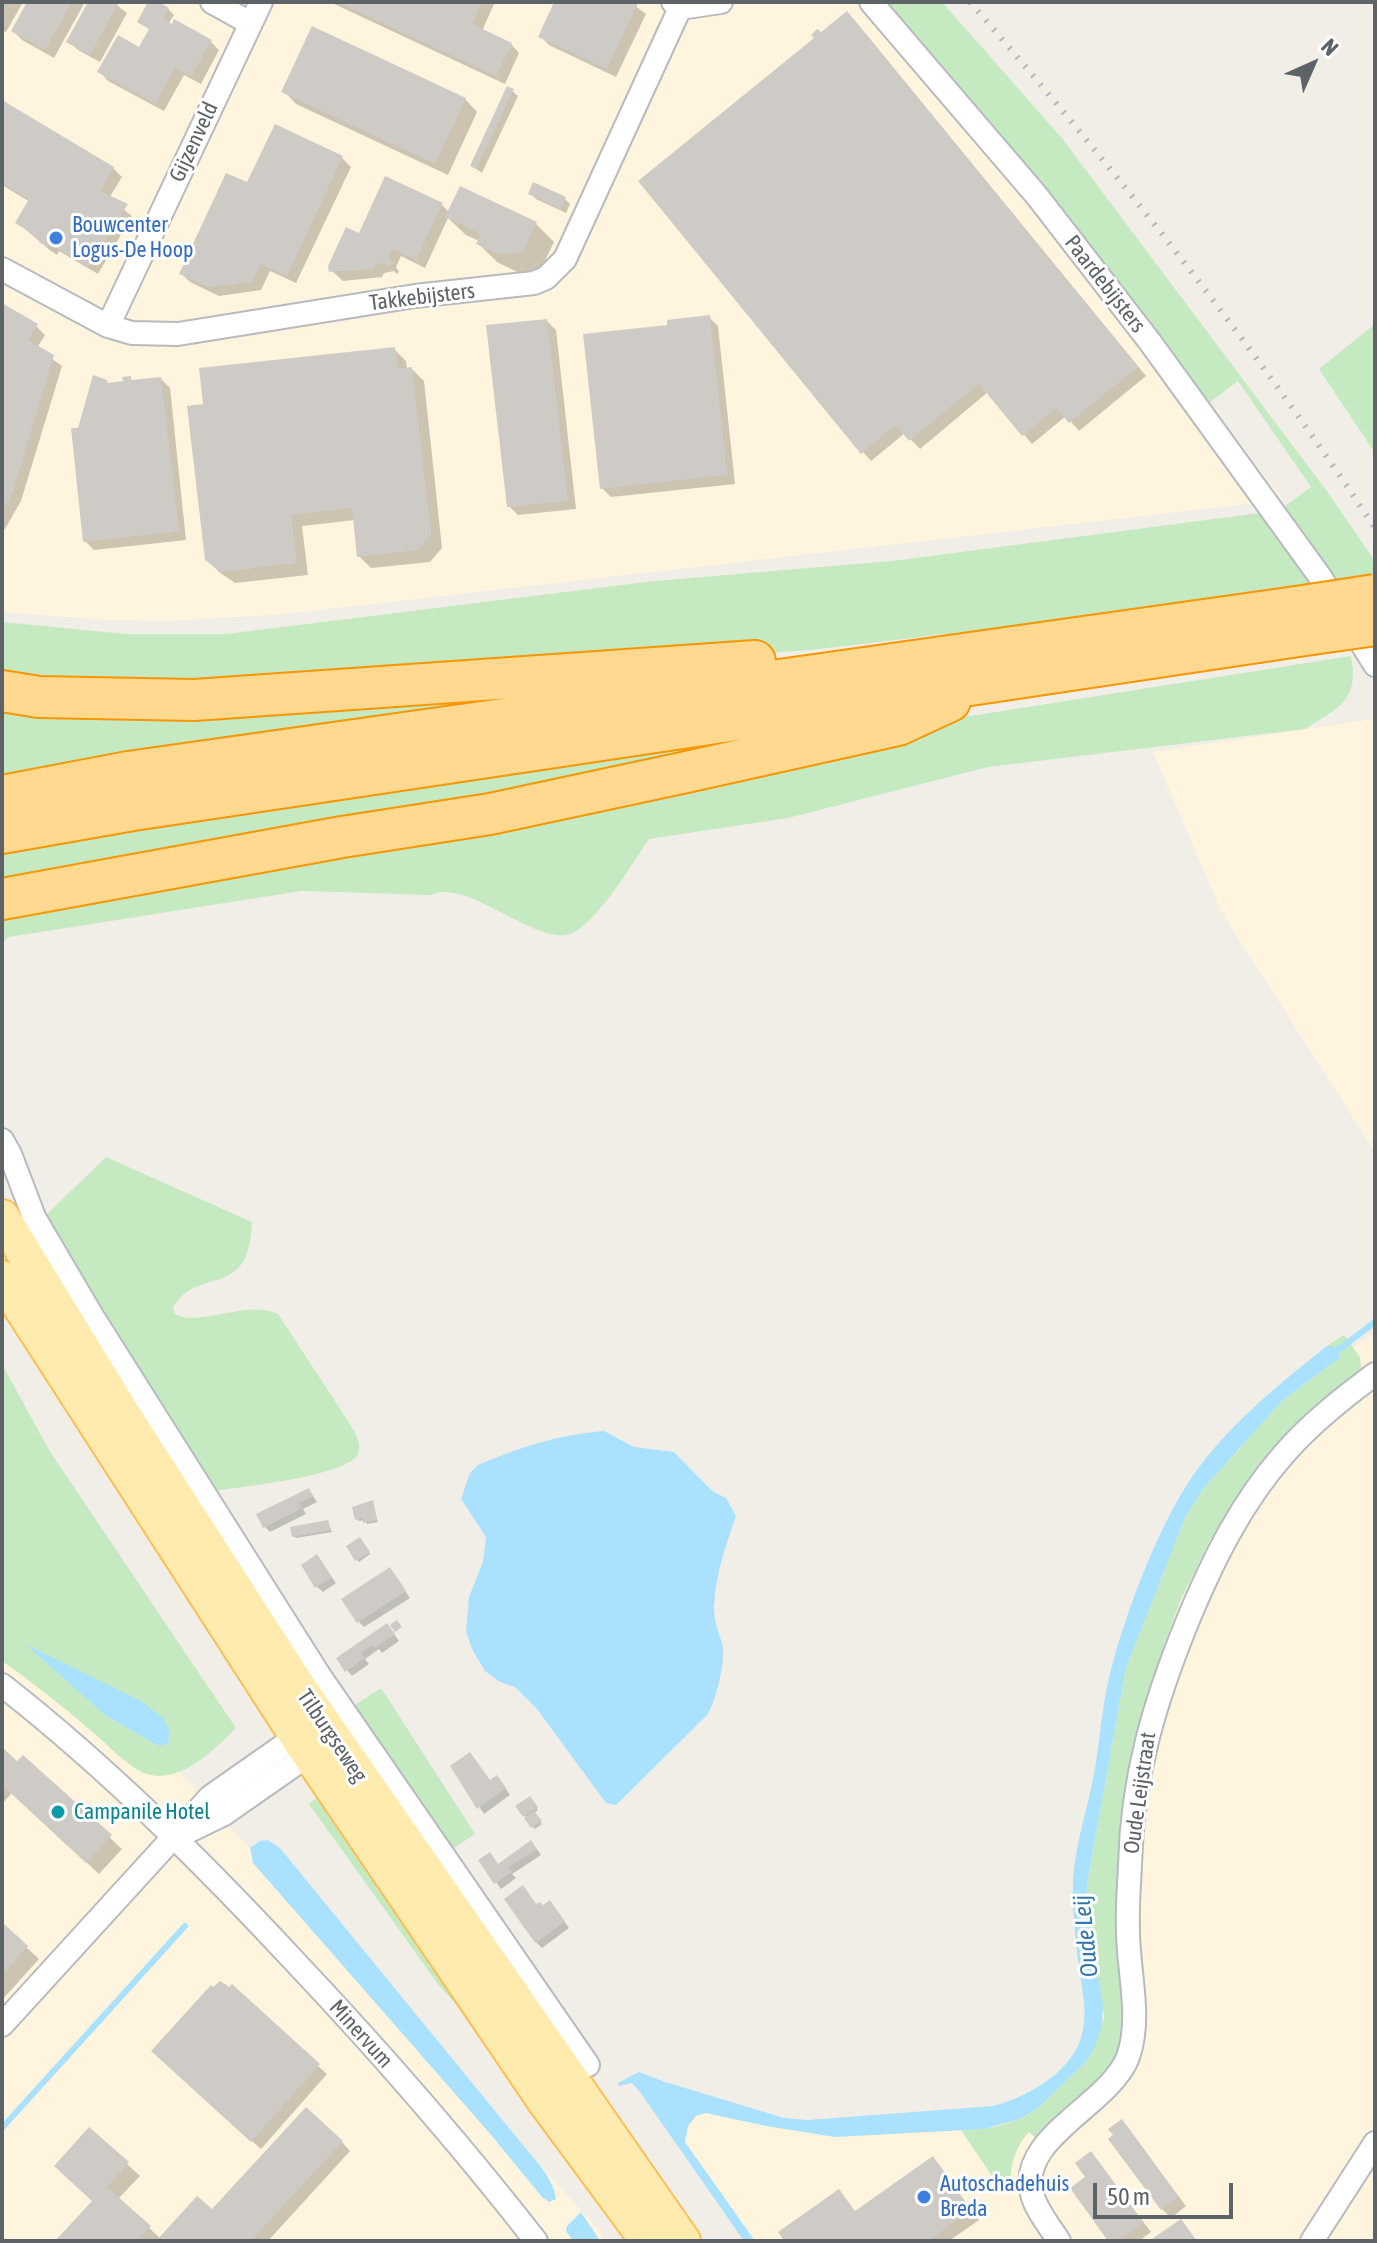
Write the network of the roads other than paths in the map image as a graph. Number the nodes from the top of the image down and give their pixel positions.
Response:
1 (212, 2) edge
2 (261, 2) edge
3 (721, 2) edge
4 (871, 2) edge
5 (676, 5) edge
6 (250, 23) junction
7 (2, 269) edge
8 (108, 326) junction
9 (1375, 595) edge
10 (1310, 606) junction
11 (1374, 650) edge
12 (891, 666) junction
13 (990, 682) junction
14 (2, 691) edge
15 (2, 796) edge
16 (2, 833) edge
17 (2, 899) edge
18 (5, 1151) edge
19 (2, 1217) edge
20 (2, 1278) edge
21 (1375, 1374) edge
22 (2, 1685) edge
23 (311, 1740) junction
24 (176, 1837) junction
25 (2, 2025) edge
26 (588, 2065) dead end
27 (1375, 2143) edge
28 (536, 2241) edge
29 (648, 2241) edge
30 (683, 2241) edge
31 (1059, 2241) edge
32 (1312, 2241) edge

1 - 6 street
2 - 6 street, Gijzenveld
3 - 5 street
4 - 10 street, Paardebijsters
5 - 8 street, Takkebijsters
6 - 8 street, Gijzenveld
7 - 8 street, Takkebijsters
9 - 10 highway, bridge
10 - 11 highway, bridge
10 - 11 street, Paardebijsters
10 - 12 highway
10 - 13 highway
12 - 14 highway
12 - 15 highway
13 - 16 highway
13 - 17 highway
18 - 26 street, Tilburgseweg
19 - 23 main road, Tilburgseweg
20 - 23 main road, Tilburgseweg
21 - 31 street, Oude Leijstraat
22 - 24 street, Minervum
23 - 24 street
23 - 29 main road, Tilburgseweg
23 - 30 main road, Tilburgseweg
24 - 25 street
24 - 28 street, Minervum
27 - 32 street

